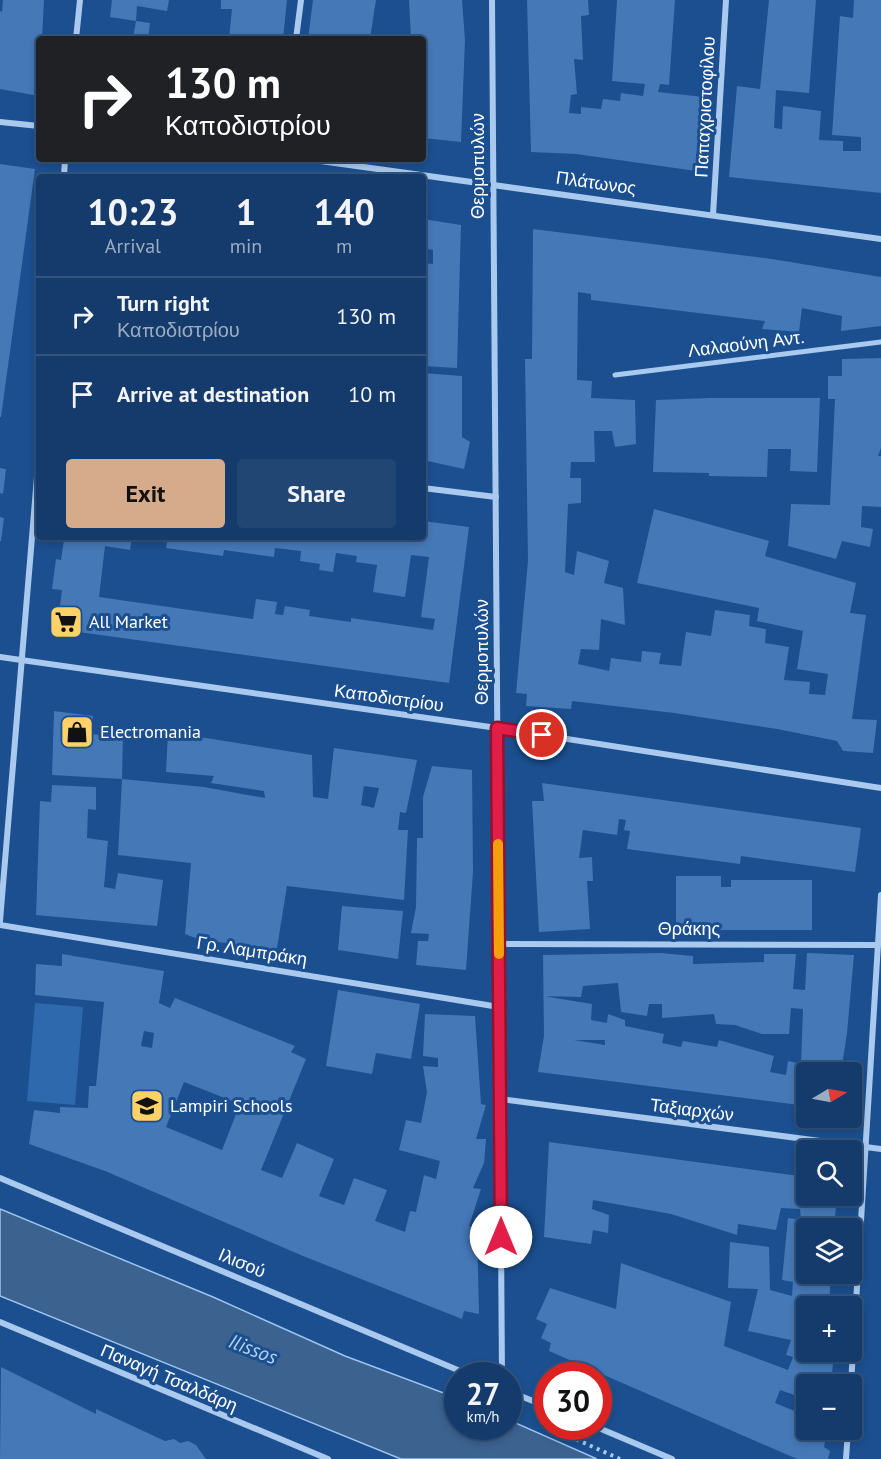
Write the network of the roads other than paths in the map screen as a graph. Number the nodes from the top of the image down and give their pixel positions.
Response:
1 (80, 0) edge
2 (301, 0) edge
3 (492, 0) edge
4 (726, 0) edge
5 (76, 36) edge
6 (296, 36) edge
7 (0, 122) edge
8 (36, 126) edge
9 (328, 162) edge
10 (418, 174) edge
11 (426, 175) edge
12 (493, 184) junction
13 (713, 215) junction
14 (881, 239) edge
15 (881, 342) edge
16 (615, 375) dead end
17 (36, 486) edge
18 (426, 488) edge
19 (496, 497) junction
20 (0, 657) edge
21 (20, 660) junction
22 (497, 728) junction
23 (881, 788) edge
24 (881, 895) edge
25 (0, 923) edge
26 (499, 944) junction
27 (878, 945) junction
28 (500, 1007) junction
29 (500, 1099) junction
30 (866, 1147) junction
31 (881, 1149) edge
32 (0, 1178) edge
33 (0, 1322) edge
34 (502, 1362) edge
35 (444, 1364) edge
36 (852, 1374) edge
37 (612, 1434) edge
38 (847, 1440) edge
39 (328, 1459) edge
40 (672, 1459) edge
41 (846, 1459) edge

1 - 5 street
2 - 6 street
3 - 12 street, Θερμοπυλών
4 - 13 street, Παπαχριστοφίλου
7 - 8 street
9 - 10 street, Πλάτωνος
11 - 12 street, Πλάτωνος
12 - 13 street, Πλάτωνος
12 - 19 street, Θερμοπυλών
13 - 14 street, Πλάτωνος
15 - 16 street, Λαλαούνη Αντ.
17 - 21 street
18 - 19 street
19 - 22 street, Θερμοπυλών
20 - 21 street, Καποδιστρίου
21 - 22 street, Καποδιστρίου
21 - 25 street
22 - 23 street, Καποδιστρίου
22 - 26 street, Θερμοπυλών
24 - 27 street
25 - 28 street, Γρ. Λαμπράκη
26 - 27 street, Θράκης
26 - 28 street, Θερμοπυλών
27 - 30 street
28 - 29 street, Θερμοπυλών
29 - 30 street, Ταξιαρχών
29 - 34 street, Θερμοπυλών
30 - 31 street, Ταξιαρχών
30 - 36 street
32 - 35 street, Ιλισού
33 - 39 street, Παναγή Τσαλδάρη
37 - 40 street
38 - 41 street

